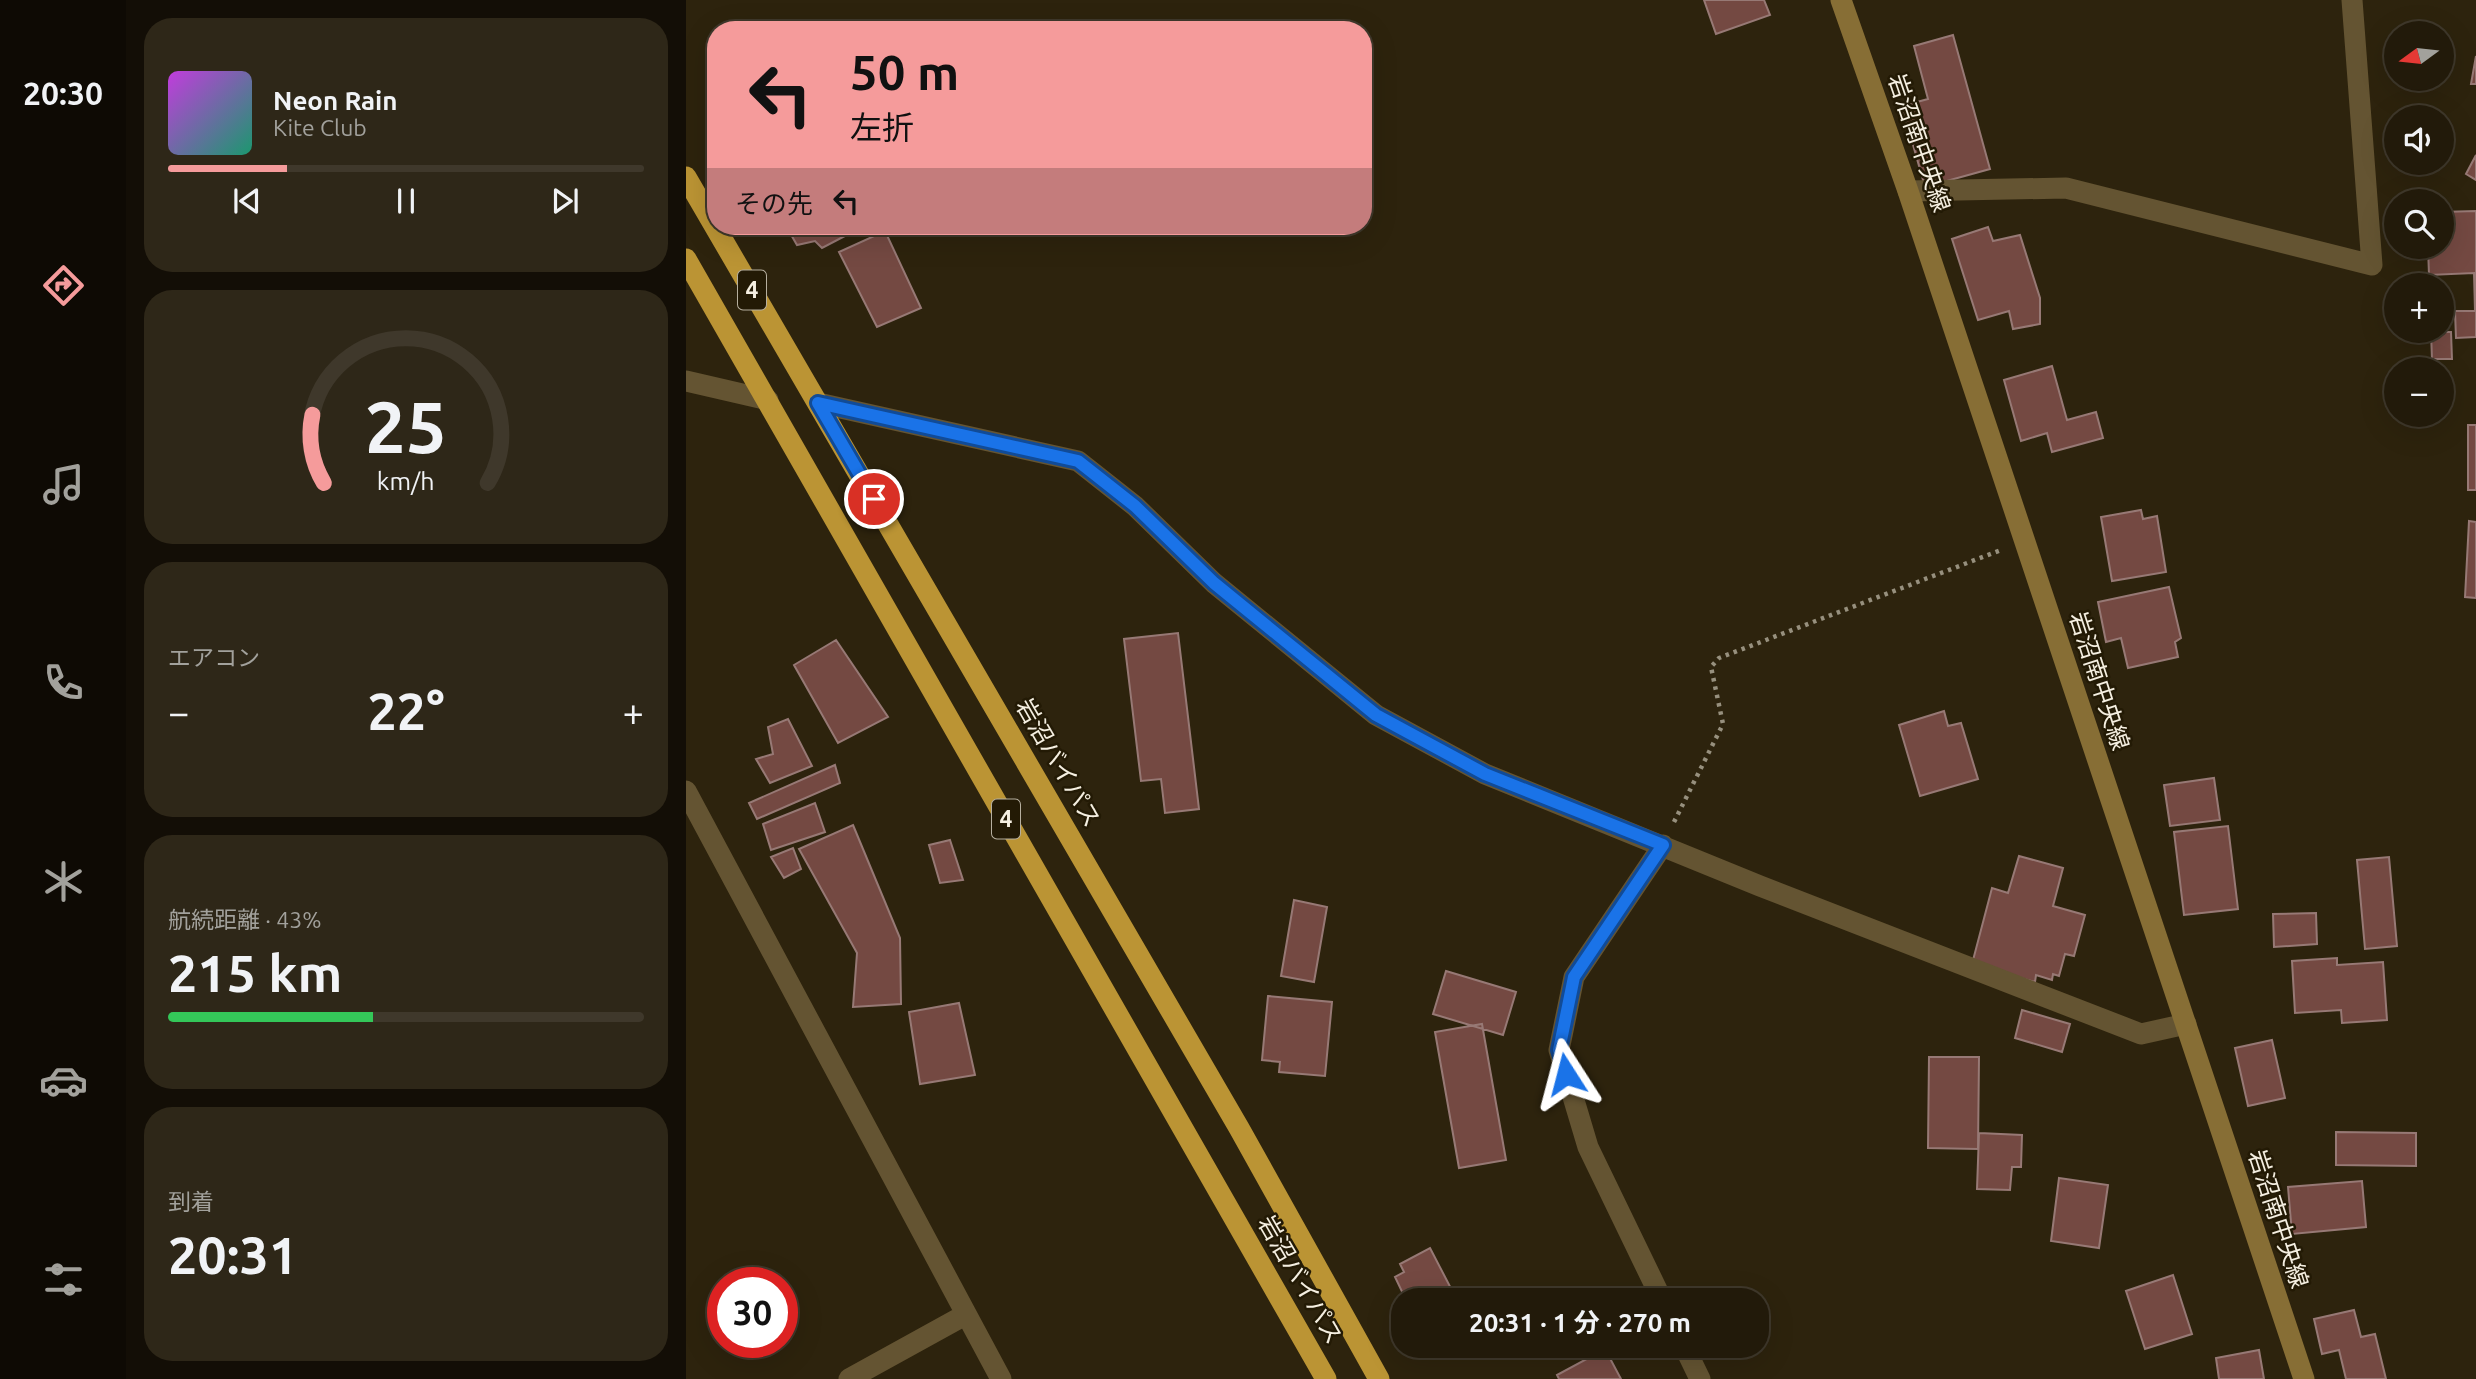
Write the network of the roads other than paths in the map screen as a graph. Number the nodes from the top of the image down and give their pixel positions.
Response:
1 (1841, 0) edge
2 (2352, 0) edge
3 (686, 177) edge
4 (1908, 191) junction
5 (707, 213) edge
6 (720, 235) edge
7 (686, 259) edge
8 (686, 381) edge
9 (768, 400) junction
10 (818, 403) junction
11 (686, 791) edge
12 (1663, 845) junction
13 (2186, 1024) junction
14 (1656, 1288) edge
15 (965, 1315) junction
16 (1690, 1358) edge
17 (849, 1379) edge
18 (1001, 1379) edge
19 (1326, 1379) edge
20 (1379, 1379) edge
21 (1700, 1379) edge
22 (2304, 1379) edge

1 - 4 street, 岩沼南中央線
2 - 4 street
3 - 5 highway, 岩沼バイパス / 4
4 - 13 street, 岩沼南中央線
6 - 10 highway, 岩沼バイパス / 4
7 - 9 highway, 岩沼バイパス / 4
8 - 9 street
9 - 19 highway, 岩沼バイパス / 4
10 - 12 street
10 - 20 highway, 岩沼バイパス / 4
11 - 15 street
12 - 13 street
12 - 14 street
13 - 22 street, 岩沼南中央線
15 - 17 street
15 - 18 street
16 - 21 street

